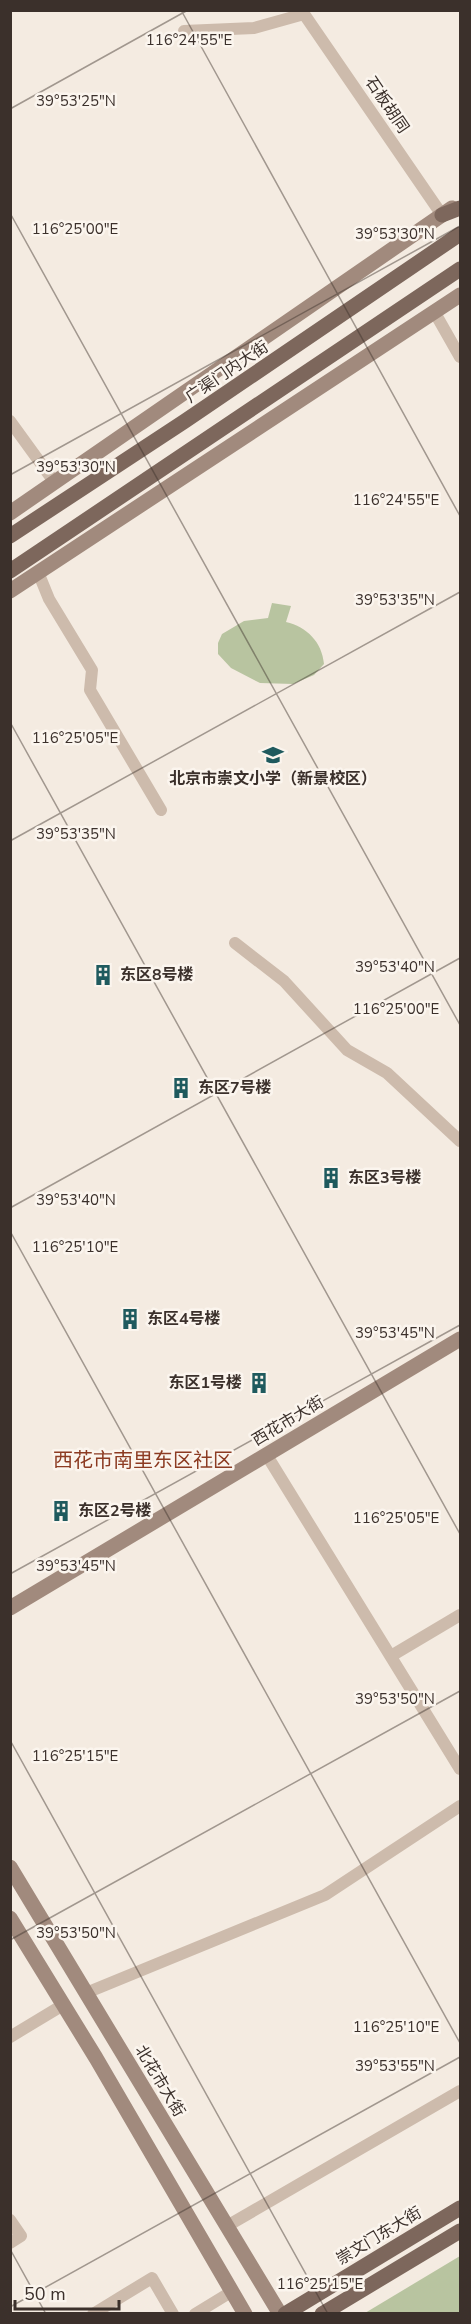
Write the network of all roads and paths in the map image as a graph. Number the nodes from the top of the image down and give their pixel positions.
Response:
1 (184, 31) dead end
2 (460, 203) edge
3 (460, 208) edge
4 (442, 215) junction
5 (460, 234) edge
6 (460, 269) edge
7 (460, 295) edge
8 (435, 313) junction
9 (460, 357) edge
10 (10, 421) edge
11 (55, 483) junction
12 (10, 513) edge
13 (10, 536) edge
14 (10, 571) edge
15 (39, 572) junction
16 (10, 591) edge
17 (161, 810) dead end
18 (235, 943) dead end
19 (460, 1141) edge
20 (460, 1339) edge
21 (267, 1454) junction
22 (10, 1608) edge
23 (460, 1615) edge
24 (391, 1656) junction
25 (460, 1769) edge
26 (460, 1806) edge
27 (10, 1868) edge
28 (10, 1918) edge
29 (87, 1993) junction
30 (63, 2005) junction
31 (10, 2037) edge
32 (460, 2091) edge
33 (460, 2208) edge
34 (10, 2220) edge
35 (227, 2226) junction
36 (460, 2231) edge
37 (10, 2243) edge
38 (231, 2292) junction
39 (93, 2313) edge
40 (173, 2313) edge
41 (195, 2313) edge
42 (245, 2313) edge
43 (280, 2313) edge
44 (285, 2313) edge
45 (322, 2313) edge

1 - 4 street, 石板胡同
2 - 4 street, 广渠门内大街
3 - 4 main road
4 - 11 street, 广渠门内大街
5 - 13 main road, 广渠门内大街
6 - 14 main road
7 - 8 street
8 - 9 street
8 - 15 street
10 - 11 street
11 - 12 street, 广渠门内大街
15 - 16 street
15 - 17 street
18 - 19 street
20 - 21 street, 西花市大街
21 - 22 street, 西花市大街
21 - 24 street
23 - 24 street
24 - 25 street
26 - 29 street
27 - 29 street, 北花市大街
28 - 30 street
29 - 35 street, 北花市大街
30 - 31 street
30 - 38 street
32 - 35 street
33 - 44 main road, 崇文门东大街
34 - 37 street
35 - 43 street, 北花市大街
36 - 45 main road
38 - 41 street
38 - 42 street
39 - 40 street

